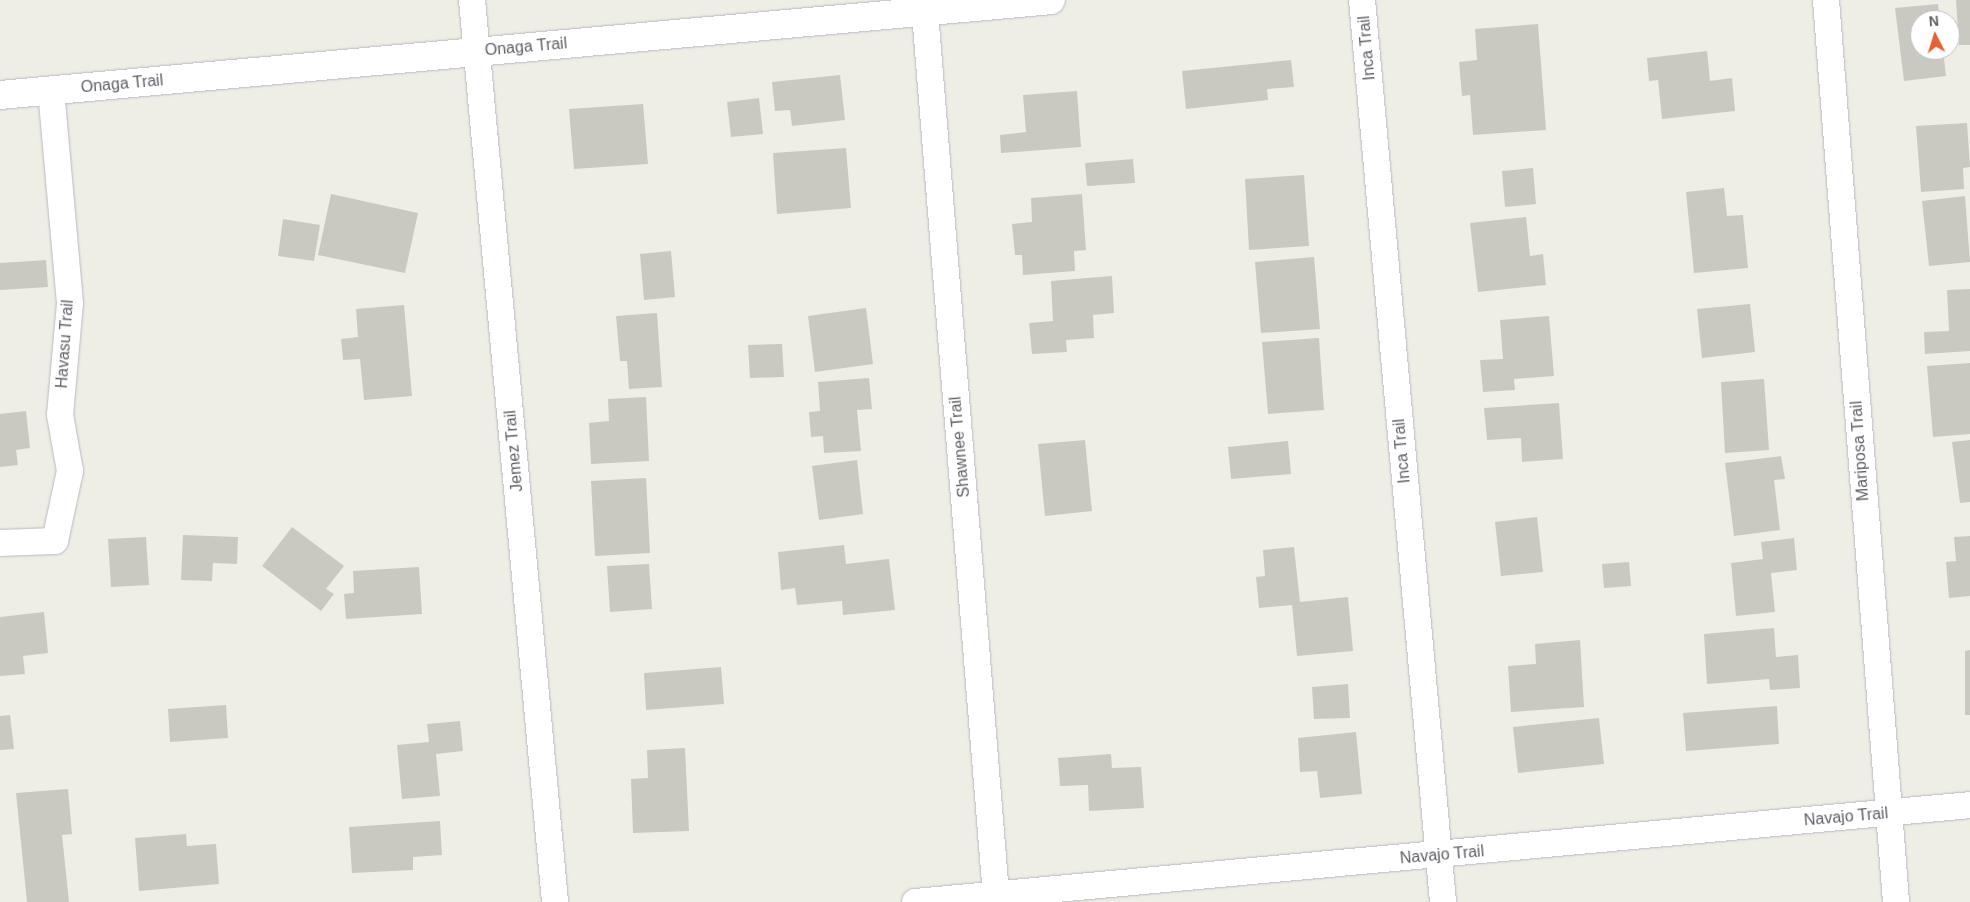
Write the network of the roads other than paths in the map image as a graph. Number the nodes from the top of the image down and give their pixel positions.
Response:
1 (472, 0) edge
2 (1051, 0) edge
3 (1362, 0) edge
4 (1826, 0) edge
5 (924, 6) edge
6 (477, 52) junction
7 (51, 90) junction
8 (0, 95) edge
9 (0, 543) edge
10 (1970, 805) edge
11 (1887, 813) junction
12 (1437, 855) junction
13 (996, 894) junction
14 (554, 902) edge
15 (915, 902) edge
16 (1443, 902) edge
17 (1896, 902) edge

1 - 6 street, Jemez Trail
2 - 5 street, Onaga Trail
3 - 12 street, Inca Trail
4 - 11 street, Mariposa Trail
5 - 6 street, Onaga Trail
5 - 13 street, Shawnee Trail
6 - 7 street, Onaga Trail
6 - 14 street, Jemez Trail
7 - 8 street, Onaga Trail
7 - 9 street, Havasu Trail
10 - 11 street, Navajo Trail
11 - 12 street, Navajo Trail
11 - 17 street, Mariposa Trail
12 - 13 street, Navajo Trail
12 - 16 street, Inca Trail
13 - 15 street, Navajo Trail

